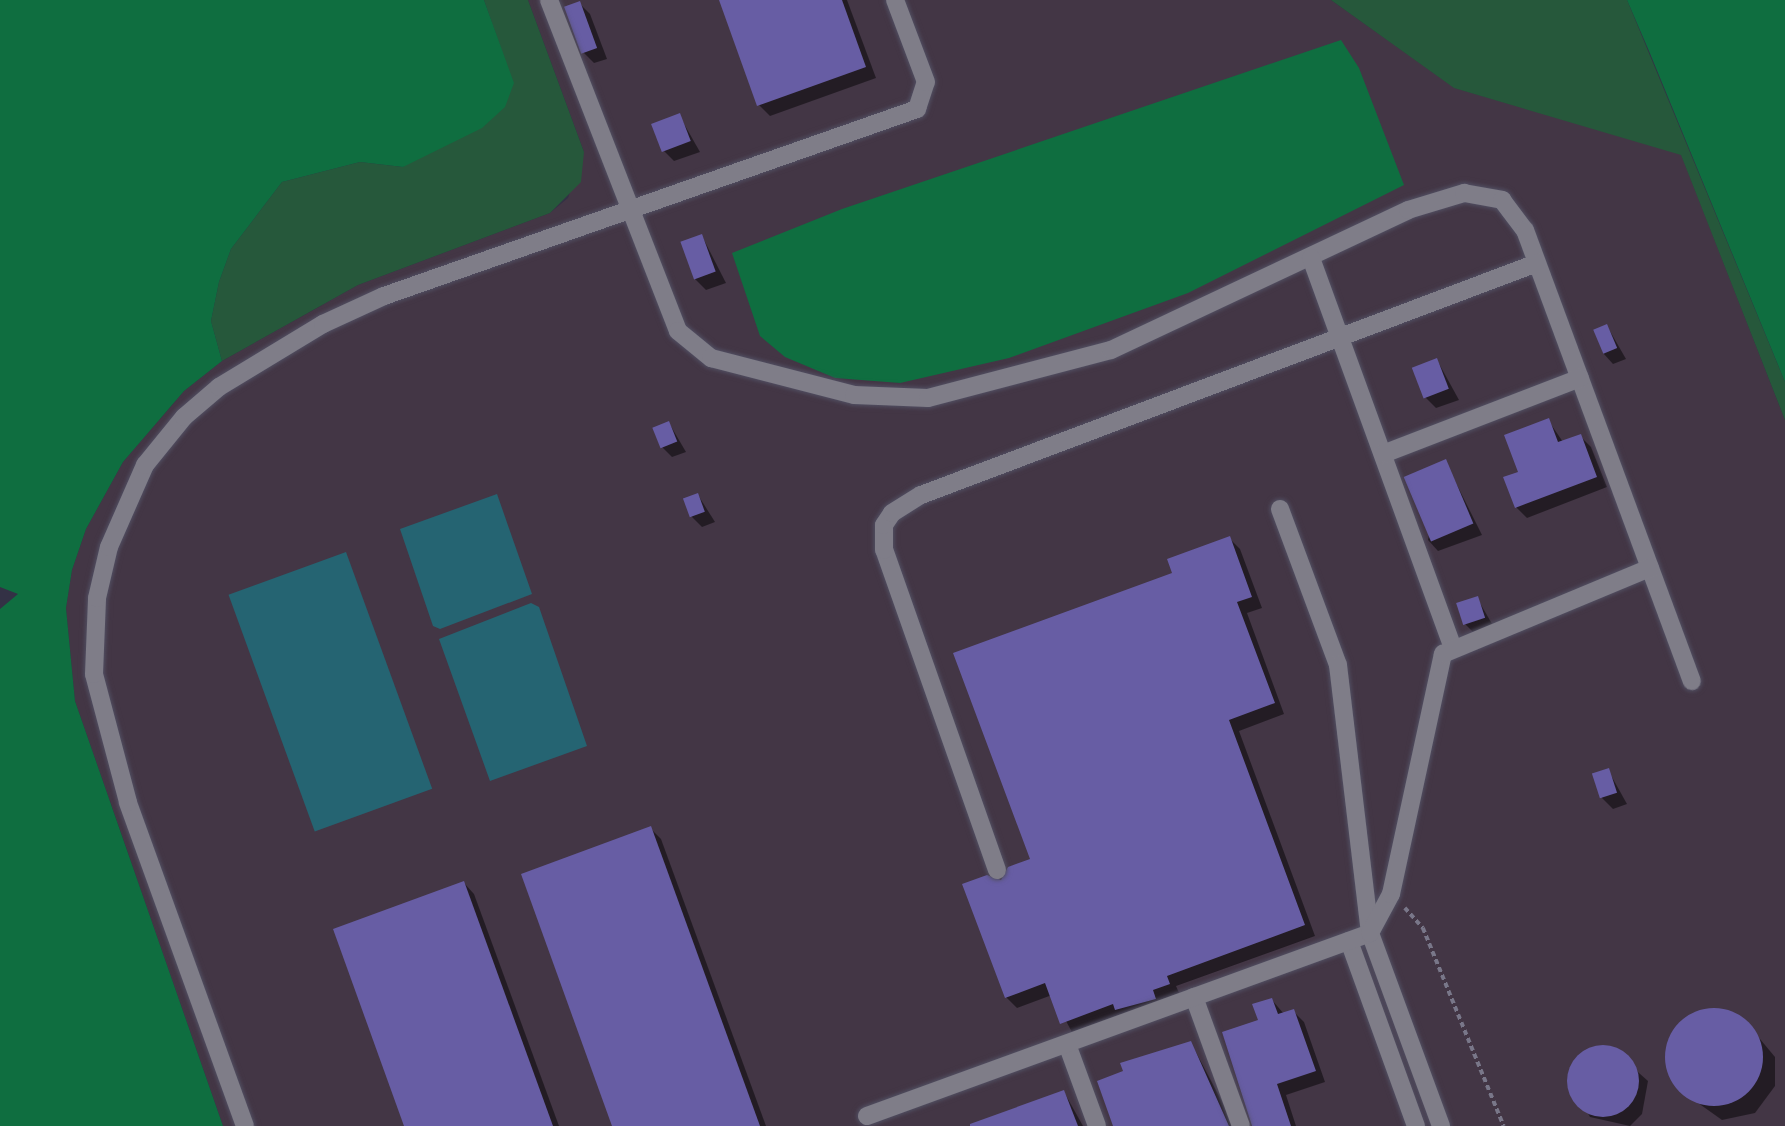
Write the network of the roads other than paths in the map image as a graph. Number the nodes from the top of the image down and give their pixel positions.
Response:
1 (549, 0) edge
2 (895, 0) edge
3 (630, 213) junction
4 (1311, 258) junction
5 (1537, 263) junction
6 (1340, 337) junction
7 (1580, 378) junction
8 (1383, 454) junction
9 (1280, 509) dead end
10 (1650, 568) junction
11 (1452, 646) junction
12 (1692, 681) dead end
13 (998, 870) dead end
14 (1370, 933) junction
15 (1349, 941) junction
16 (1194, 997) junction
17 (1067, 1044) junction
18 (879, 1118) edge
19 (245, 1126) edge
20 (1097, 1126) edge
21 (1241, 1126) edge
22 (1416, 1126) edge
23 (1441, 1126) edge

1 - 3 lane
2 - 3 lane
3 - 4 lane
3 - 19 lane
4 - 5 lane
4 - 6 lane
5 - 6 lane
5 - 7 lane
6 - 8 lane
6 - 13 lane
7 - 8 lane
7 - 10 lane
8 - 11 lane
9 - 14 lane
10 - 11 lane
10 - 12 lane
11 - 14 lane
14 - 15 lane
14 - 23 lane
15 - 16 lane
15 - 22 lane
16 - 17 lane
16 - 21 lane
17 - 18 lane
17 - 20 lane

